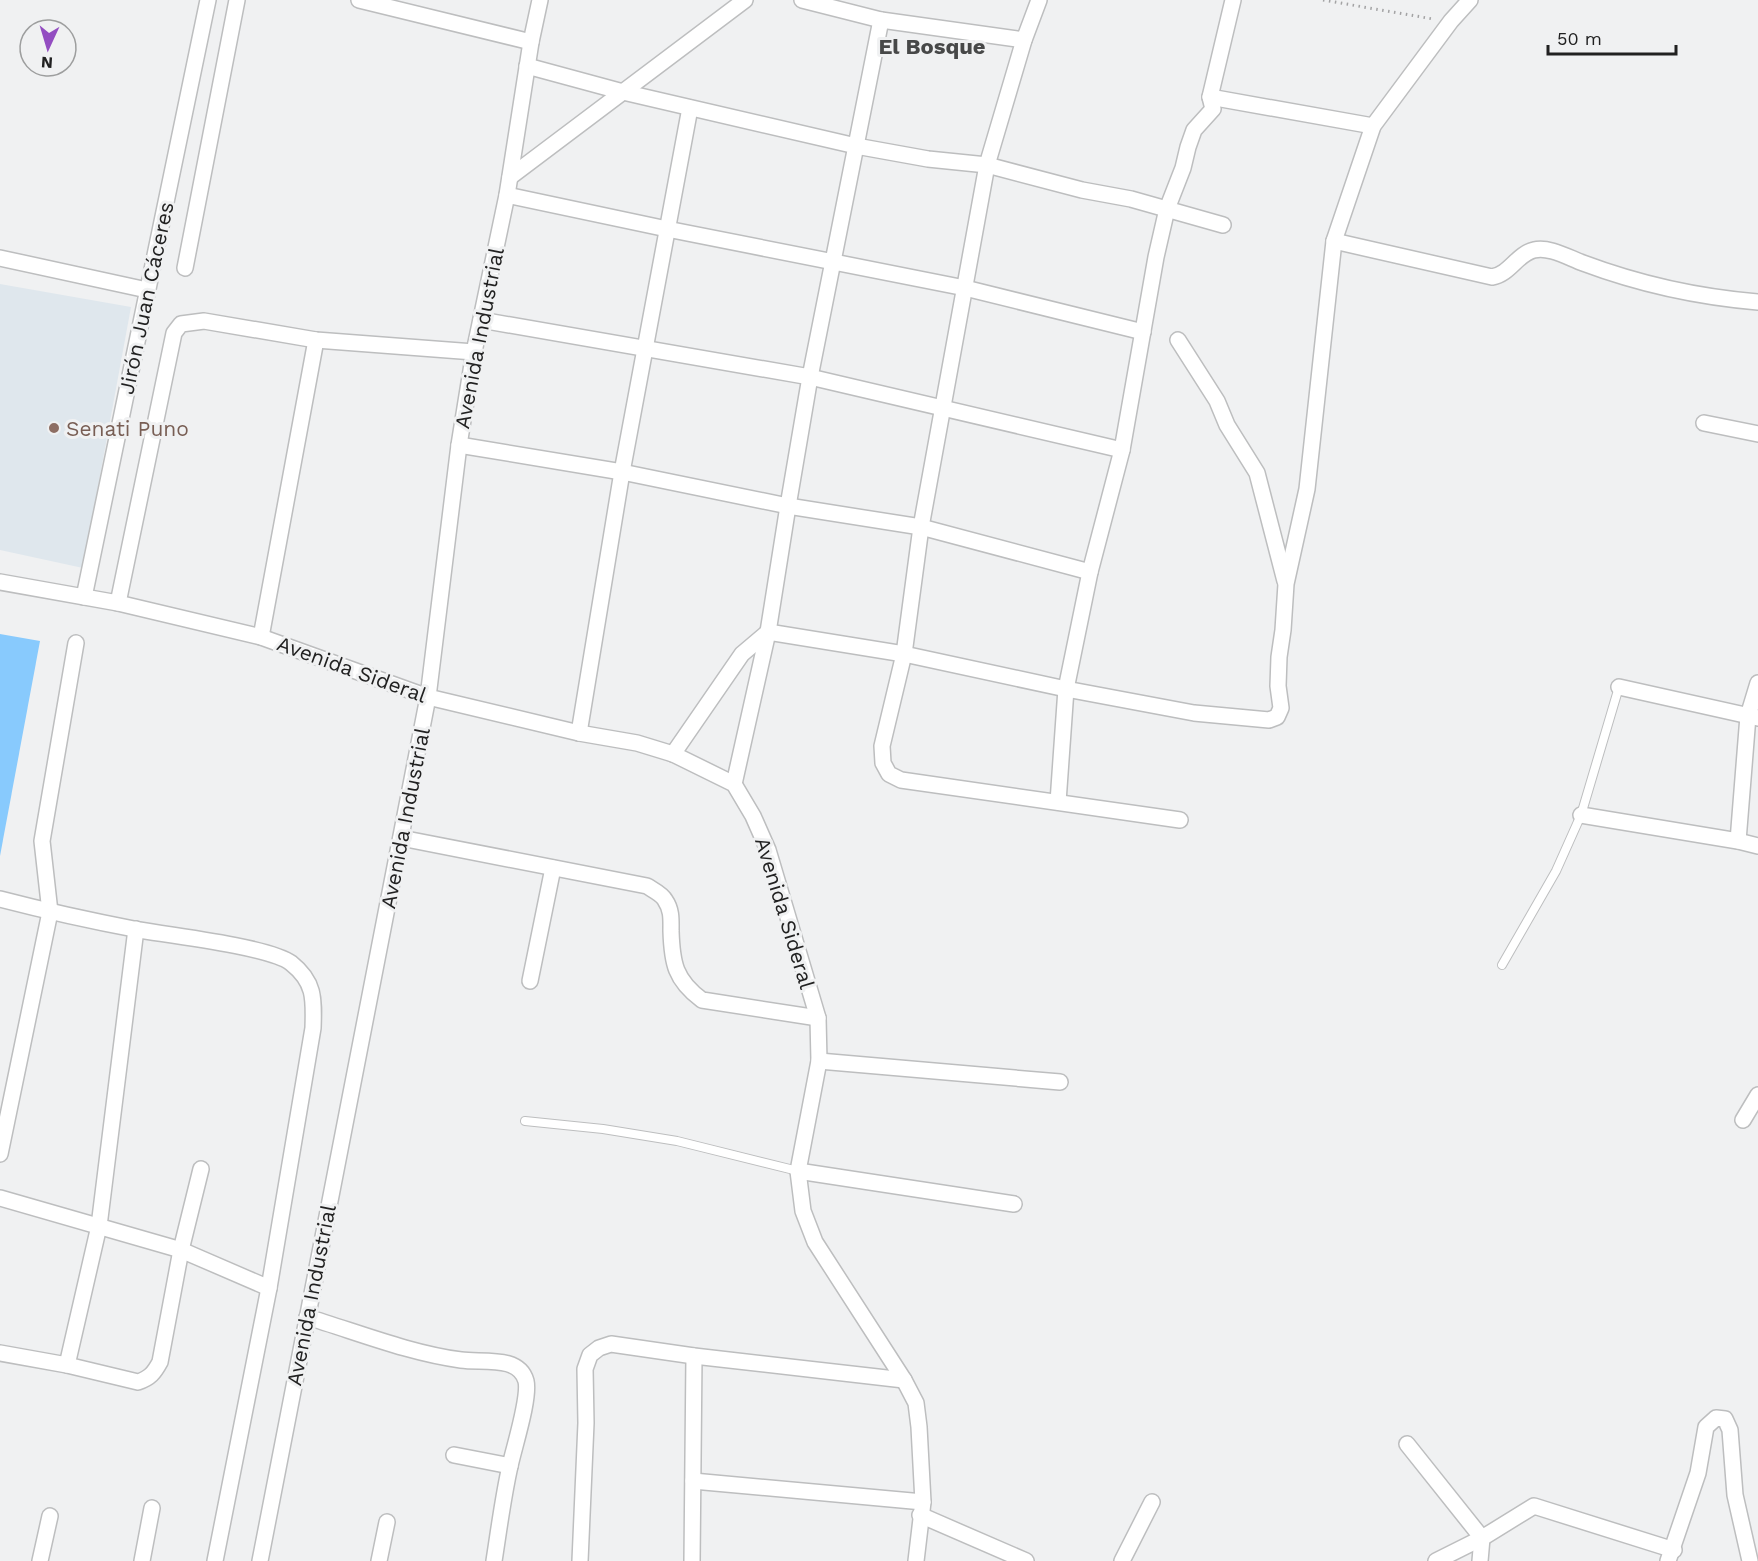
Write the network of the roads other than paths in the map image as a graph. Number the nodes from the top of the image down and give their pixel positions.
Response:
1 (208, 0) edge
2 (237, 0) edge
3 (359, 0) edge
4 (540, 0) edge
5 (745, 0) edge
6 (802, 0) edge
7 (1039, 0) edge
8 (1233, 0) edge
9 (1470, 0) edge
10 (881, 20) junction
11 (1024, 40) junction
12 (531, 42) junction
13 (527, 66) junction
14 (623, 92) junction
15 (1210, 97) junction
16 (690, 108) junction
17 (1373, 126) junction
18 (856, 146) junction
19 (987, 165) junction
20 (510, 177) junction
21 (507, 195) junction
22 (1167, 209) junction
23 (1223, 225) dead end
24 (667, 229) junction
25 (1334, 242) junction
26 (0, 258) edge
27 (832, 262) junction
28 (185, 268) dead end
29 (965, 288) junction
30 (147, 290) junction
31 (1758, 302) edge
32 (481, 320) junction
33 (1143, 332) junction
34 (316, 340) junction
35 (1178, 340) dead end
36 (645, 349) junction
37 (474, 352) junction
38 (810, 377) junction
39 (942, 407) junction
40 (1704, 423) dead end
41 (1758, 434) edge
42 (459, 445) junction
43 (1122, 450) junction
44 (622, 472) junction
45 (788, 506) junction
46 (921, 527) junction
47 (1090, 572) junction
48 (0, 582) edge
49 (1286, 584) junction
50 (84, 597) junction
51 (118, 603) junction
52 (768, 632) junction
53 (261, 637) junction
54 (76, 643) dead end
55 (904, 654) junction
56 (1758, 683) edge
57 (1619, 687) joint
58 (1066, 689) junction
59 (428, 698) junction
60 (1753, 717) edge
61 (579, 733) junction
62 (674, 753) junction
63 (734, 784) junction
64 (1058, 802) junction
65 (1581, 815) junction
66 (1180, 820) dead end
67 (401, 838) junction
68 (1738, 841) junction
69 (1758, 846) edge
70 (553, 868) junction
71 (0, 899) edge
72 (50, 912) junction
73 (136, 929) junction
74 (1502, 965) dead end
75 (530, 981) dead end
76 (818, 1018) junction
77 (819, 1061) junction
78 (1060, 1082) dead end
79 (1758, 1095) edge
80 (1743, 1120) dead end
81 (525, 1121) dead end
82 (0, 1154) edge
83 (201, 1169) dead end
84 (798, 1171) junction
85 (0, 1198) edge
86 (1014, 1204) dead end
87 (99, 1226) junction
88 (181, 1250) junction
89 (269, 1288) junction
90 (307, 1317) junction
91 (0, 1353) edge
92 (694, 1356) junction
93 (67, 1365) junction
94 (903, 1380) junction
95 (1407, 1444) dead end
96 (454, 1455) dead end
97 (510, 1466) junction
98 (693, 1481) junction
99 (1152, 1502) dead end
100 (152, 1508) dead end
101 (922, 1509) junction
102 (50, 1516) dead end
103 (387, 1522) dead end
104 (1482, 1538) junction
105 (1671, 1555) edge
106 (40, 1561) edge
107 (142, 1561) edge
108 (215, 1561) edge
109 (260, 1561) edge
110 (379, 1561) edge
111 (494, 1561) edge
112 (580, 1561) edge
113 (692, 1561) edge
114 (916, 1561) edge
115 (1026, 1561) edge
116 (1122, 1561) edge
117 (1436, 1561) edge
118 (1480, 1561) edge
119 (1750, 1561) edge

1 - 30 street, Jirón Juan Cáceres
2 - 28 street, Jirón Juan Cáceres
3 - 12 street
4 - 12 street, Avenida Industrial
5 - 14 street
6 - 10 street
7 - 11 street
8 - 15 street
9 - 17 street
10 - 11 street
10 - 18 street
11 - 19 street
12 - 13 street, Avenida Industrial
13 - 14 street
13 - 20 street, Avenida Industrial
14 - 16 street
14 - 20 street
15 - 17 street
15 - 22 street
16 - 18 street
16 - 24 street
17 - 25 street
18 - 19 street
18 - 27 street
19 - 22 street
19 - 29 street
20 - 21 street, Avenida Industrial
21 - 24 street
21 - 32 street, Avenida Industrial
22 - 23 street
22 - 33 street
24 - 27 street
24 - 36 street
25 - 31 street
25 - 49 street
26 - 30 street
27 - 29 street
27 - 38 street
29 - 33 street
29 - 39 street
30 - 50 street, Jirón Juan Cáceres
32 - 36 street
32 - 37 street, Avenida Industrial
33 - 43 street
34 - 37 street
34 - 51 street
34 - 53 street
35 - 49 street
36 - 38 street
36 - 44 street
37 - 42 street, Avenida Industrial
38 - 39 street
38 - 45 street
39 - 43 street
39 - 46 street
40 - 41 street
42 - 44 street
42 - 59 street, Avenida Industrial
43 - 47 street
44 - 45 street
44 - 61 street
45 - 46 street
45 - 52 street
46 - 47 street
46 - 55 street
47 - 58 street
48 - 50 street, Avenida Sideral
49 - 58 street
50 - 51 street, Avenida Sideral
51 - 53 street, Avenida Sideral
52 - 55 street
52 - 62 street
52 - 63 street
53 - 59 street, Avenida Sideral
54 - 72 street
55 - 58 street
55 - 64 street
56 - 60 street
57 - 60 street
57 - 65 lane
58 - 64 street
59 - 61 street, Avenida Sideral
59 - 67 street, Avenida Industrial
60 - 68 street
61 - 62 street, Avenida Sideral
62 - 63 street, Avenida Sideral
63 - 76 street, Avenida Sideral
64 - 66 street
65 - 68 street
65 - 74 lane
67 - 70 street
67 - 90 street, Avenida Industrial
68 - 69 street
70 - 75 street
70 - 76 street
71 - 72 street
72 - 73 street
72 - 82 street
73 - 87 street
73 - 89 street, Avenida Industrial
76 - 77 street, Avenida Sideral
77 - 78 street
77 - 84 street, Avenida Sideral
79 - 80 street
81 - 84 lane
83 - 88 street
84 - 86 street
84 - 94 street, Avenida Sideral
85 - 87 street
87 - 88 street
87 - 93 street
88 - 89 street
88 - 93 street
89 - 108 street, Avenida Industrial
90 - 97 street
90 - 109 street, Avenida Industrial
91 - 93 street
92 - 94 street
92 - 98 street
92 - 112 street
94 - 101 street, Avenida Sideral
95 - 104 street
96 - 97 street
97 - 111 street
98 - 101 street
98 - 113 street
99 - 116 street
100 - 107 street
101 - 114 street, Avenida Sideral
101 - 115 street
102 - 106 street
103 - 110 street
104 - 105 street
104 - 117 street
104 - 118 street
105 - 119 street

